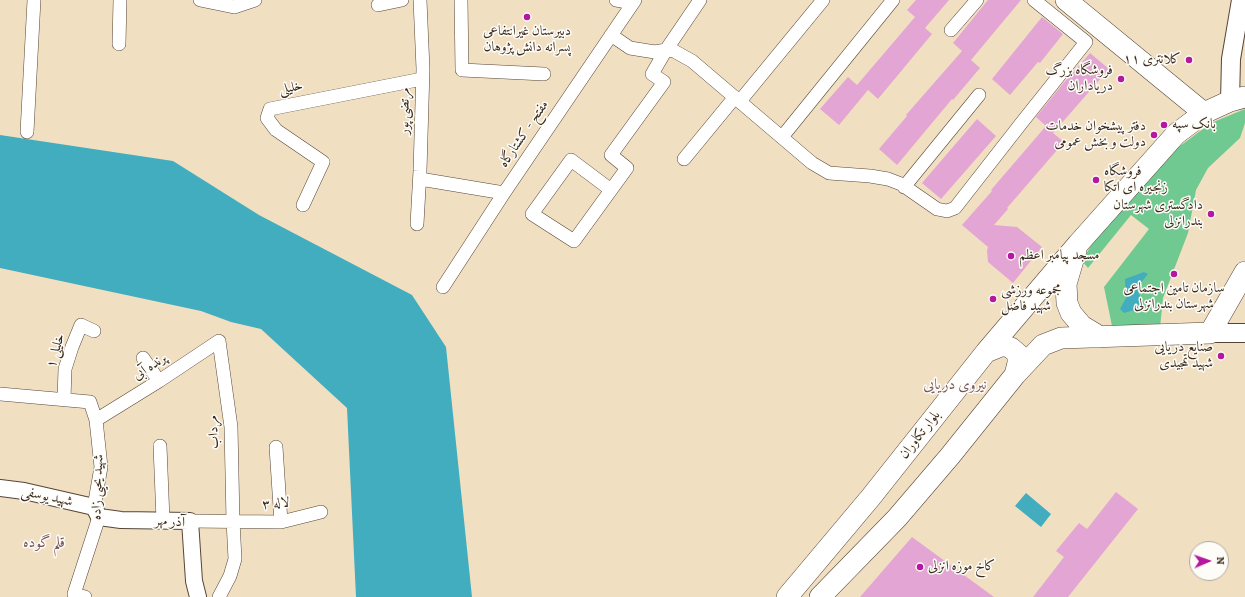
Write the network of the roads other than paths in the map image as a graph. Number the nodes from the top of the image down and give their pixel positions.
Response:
1 (34, 0) edge
2 (120, 0) edge
3 (200, 0) edge
4 (255, 0) edge
5 (402, 0) edge
6 (420, 0) edge
7 (461, 0) edge
8 (616, 0) edge
9 (700, 0) edge
10 (823, 0) edge
11 (893, 0) edge
12 (977, 0) edge
13 (1034, 0) edge
14 (1066, 0) edge
15 (1241, 0) edge
16 (634, 1) edge
17 (378, 5) dead end
18 (950, 30) dead end
19 (611, 35) junction
20 (119, 44) dead end
21 (666, 50) junction
22 (544, 74) dead end
23 (422, 79) junction
24 (979, 95) dead end
25 (737, 99) junction
26 (1238, 99) edge
27 (1204, 113) junction
28 (27, 132) dead end
29 (782, 137) junction
30 (684, 159) dead end
31 (420, 179) junction
32 (904, 186) junction
33 (612, 190) junction
34 (504, 193) junction
35 (302, 206) dead end
36 (417, 224) dead end
37 (1078, 244) junction
38 (1245, 272) edge
39 (443, 287) dead end
40 (94, 331) dead end
41 (1210, 333) junction
42 (1245, 333) edge
43 (1100, 337) junction
44 (219, 341) joint
45 (986, 352) junction
46 (143, 358) dead end
47 (1015, 375) junction
48 (159, 381) junction
49 (0, 394) edge
50 (64, 400) junction
51 (96, 420) junction
52 (160, 446) dead end
53 (276, 447) dead end
54 (0, 488) edge
55 (97, 512) junction
56 (321, 512) dead end
57 (163, 520) junction
58 (190, 521) junction
59 (233, 521) junction
60 (281, 522) junction
61 (80, 595) edge
62 (198, 597) edge
63 (220, 597) edge
64 (787, 597) edge
65 (820, 597) edge

1 - 28 street
2 - 20 street
3 - 4 street
5 - 17 street
6 - 23 street, مرتضی پور
7 - 22 street
8 - 16 street
9 - 21 street
10 - 25 street
11 - 29 street
12 - 18 street
13 - 32 street
14 - 27 main road
15 - 26 main road
16 - 19 street, مفتح - کشتارگاه
19 - 21 street
19 - 34 street, مفتح - کشتارگاه
21 - 25 street
21 - 33 street
23 - 31 street, مرتضی پور
23 - 35 street, خلیلی
24 - 32 street
25 - 29 street
25 - 30 street
26 - 27 main road, بلوار تکاوران
27 - 37 main road, بلوار تکاوران
29 - 32 street
31 - 34 street
31 - 36 street, مرتضی پور
33 - 33 street
34 - 39 street, مفتح - کشتارگاه
37 - 43 main road
37 - 45 main road, بلوار تکاوران
38 - 41 main road
40 - 50 street, خلیلی ۱
41 - 42 main road
41 - 43 main road
43 - 47 main road
44 - 48 street, پرنده آبی
44 - 59 street, مرداب
45 - 47 main road
45 - 64 main road, بلوار تکاوران
46 - 48 street
47 - 65 main road
48 - 51 street, پرنده آبی
49 - 50 street
50 - 51 street, شهید یحیی زاده
51 - 55 street, شهید یحیی زاده
52 - 57 street
53 - 60 street
54 - 55 street, شهید یوسفی
55 - 57 street, آذر مهر
55 - 61 street, شهید یحیی زاده
56 - 60 street, لاله ۳
57 - 58 street, آذر مهر
58 - 59 street, لاله ۳
58 - 62 street, آذر مهر
59 - 60 street, لاله ۳
59 - 63 street, مرداب

